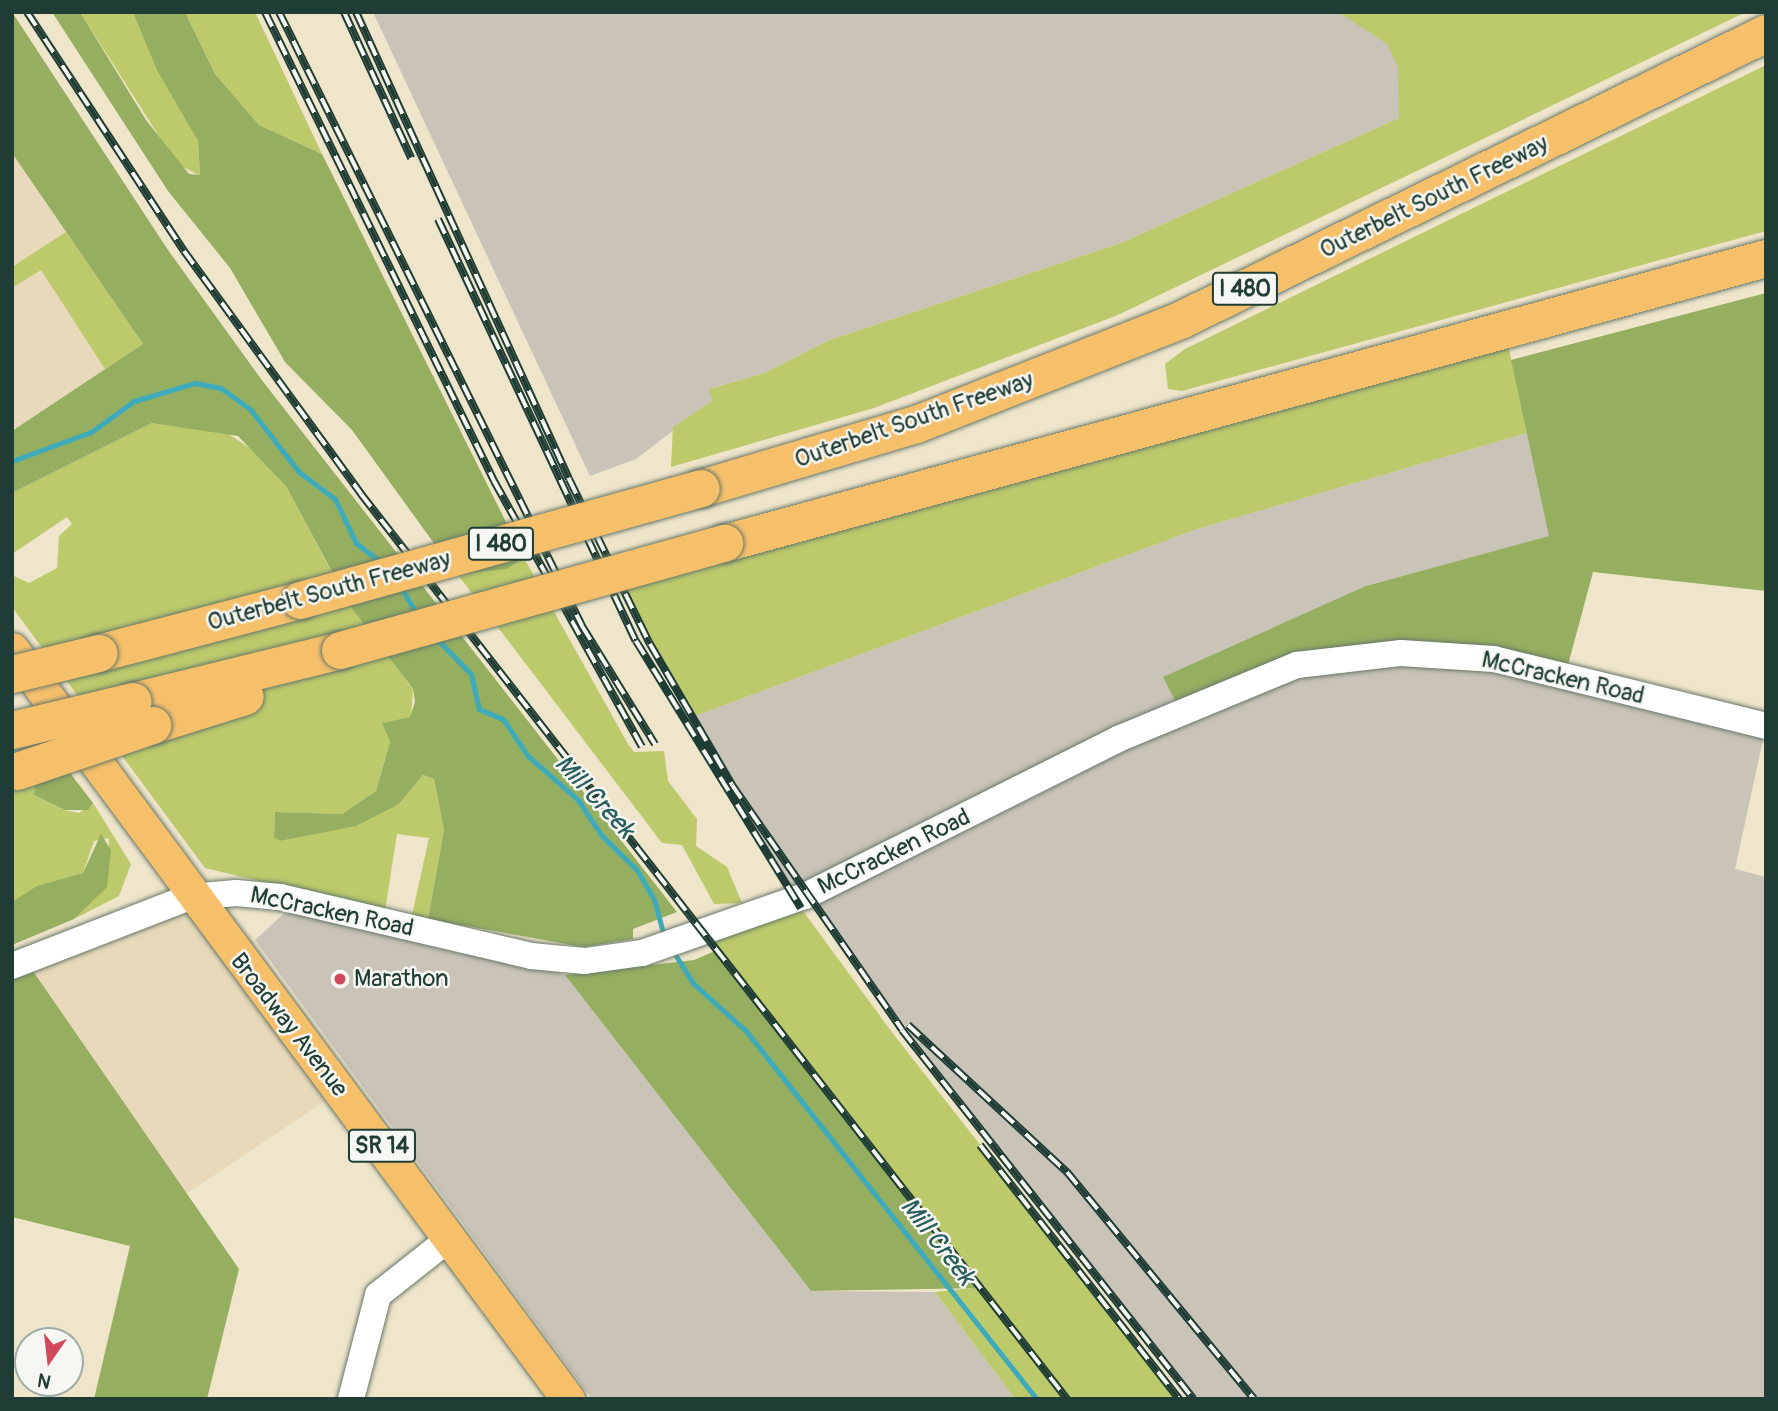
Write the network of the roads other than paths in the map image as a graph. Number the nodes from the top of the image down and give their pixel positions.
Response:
1 (1766, 33) edge
2 (1766, 258) edge
3 (12, 649) edge
4 (12, 674) edge
5 (142, 713) junction
6 (1766, 726) edge
7 (12, 730) edge
8 (14, 772) edge
9 (190, 897) junction
10 (12, 966) edge
11 (450, 1238) junction
12 (351, 1399) edge
13 (568, 1399) edge

1 - 4 highway, Outerbelt South Freeway / I 480, bridge
2 - 5 highway, I 480, bridge
3 - 9 main road, Broadway Avenue / SR 14
5 - 7 highway, bridge
5 - 8 highway, bridge
6 - 9 street, McCracken Road
9 - 10 street, McCracken Road
9 - 11 main road, Broadway Avenue / SR 14
11 - 12 street
11 - 13 main road, Broadway Avenue / SR 14

